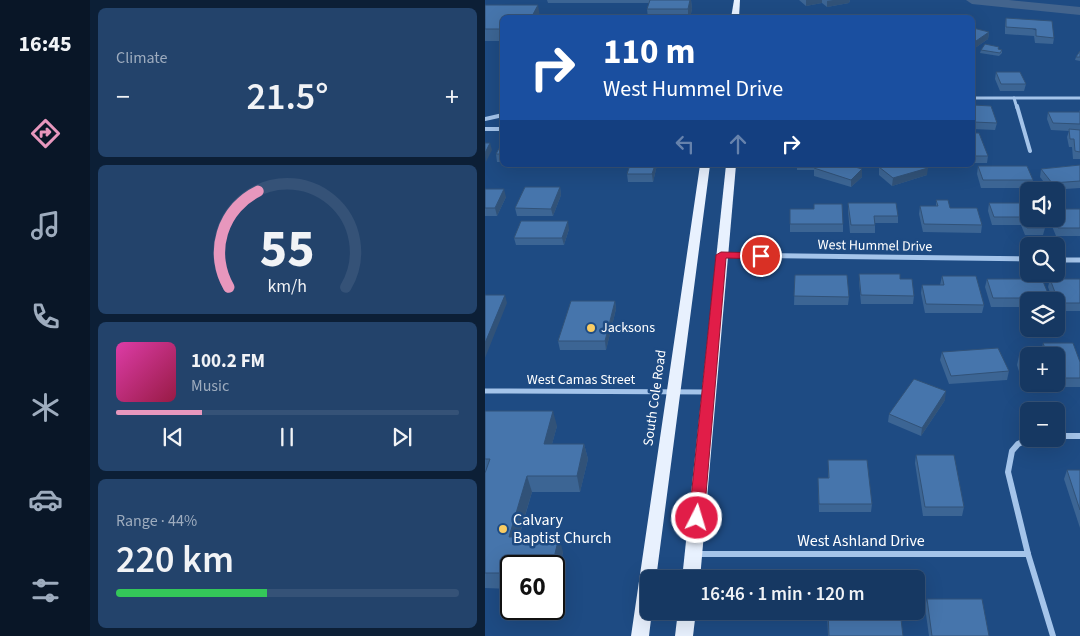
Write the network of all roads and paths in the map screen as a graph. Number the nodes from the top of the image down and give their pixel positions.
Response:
1 (737, 0) edge
2 (735, 15) edge
3 (975, 98) edge
4 (1014, 98) junction
5 (1080, 98) edge
6 (500, 116) edge
7 (485, 119) edge
8 (485, 129) edge
9 (500, 129) edge
10 (1030, 151) dead end
11 (705, 167) edge
12 (731, 167) edge
13 (721, 255) junction
14 (1020, 259) edge
15 (1065, 260) edge
16 (1080, 260) edge
17 (485, 391) edge
18 (673, 392) junction
19 (708, 392) junction
20 (1065, 436) edge
21 (1080, 436) edge
22 (1020, 443) edge
23 (693, 554) junction
24 (1028, 554) junction
25 (692, 570) edge
26 (686, 620) edge
27 (643, 634) edge
28 (684, 636) edge
29 (1053, 636) edge

1 - 2 main road
3 - 4 street
4 - 5 street
4 - 10 street
6 - 7 street
8 - 9 street
11 - 18 main road, South Cole Road
12 - 13 main road
13 - 14 street, West Hummel Drive
13 - 19 main road
15 - 16 street
17 - 18 street, West Camas Street
18 - 19 street, West Camas Street
18 - 27 main road, South Cole Road
19 - 23 main road
20 - 21 street
22 - 24 street
23 - 24 street, West Ashland Drive
23 - 25 main road
24 - 29 street
26 - 28 main road

